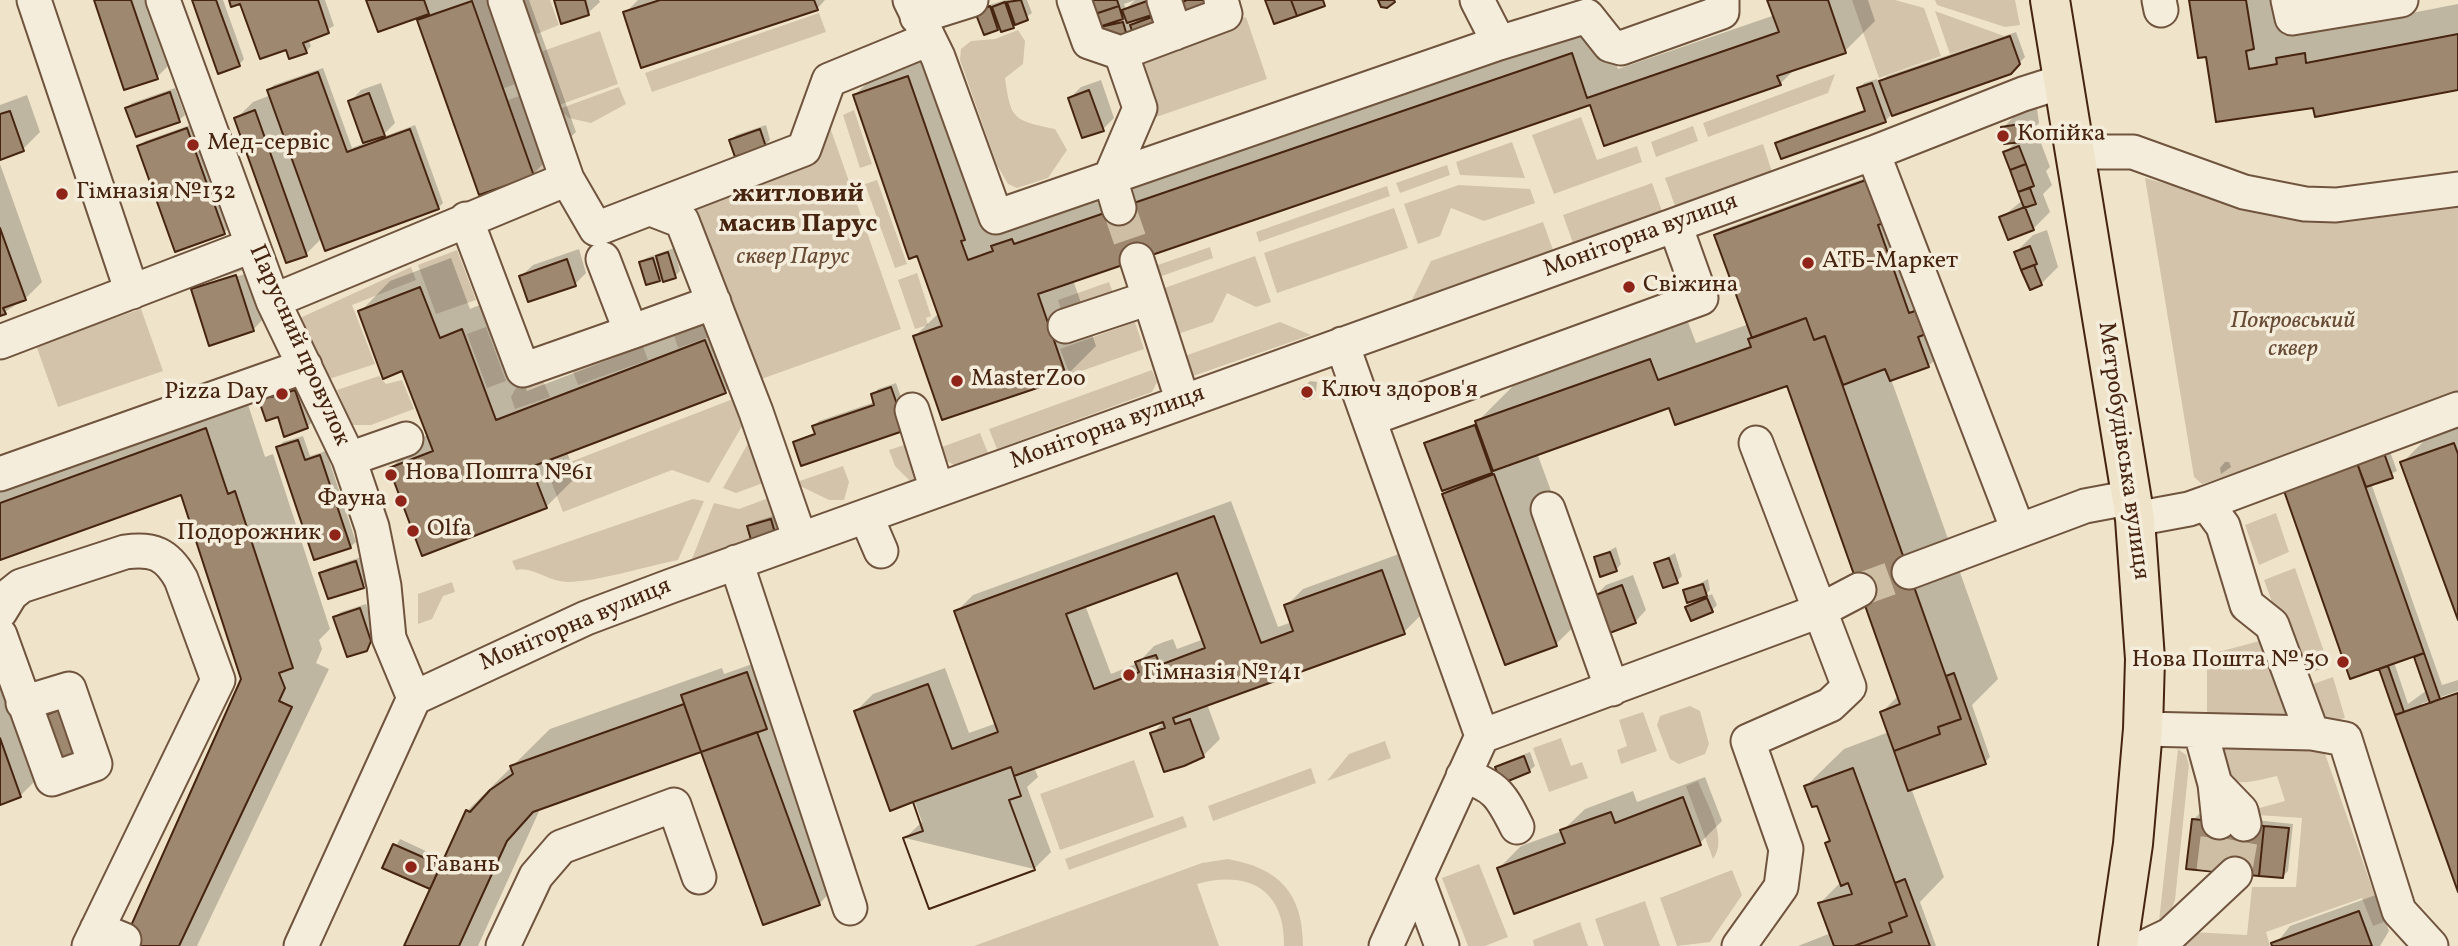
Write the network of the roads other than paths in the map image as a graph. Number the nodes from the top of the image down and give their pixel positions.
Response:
1 (34, 0) edge
2 (163, 0) edge
3 (505, 0) edge
4 (971, 0) edge
5 (1074, 0) edge
6 (1164, 0) edge
7 (1221, 0) edge
8 (1477, 0) edge
9 (1721, 0) edge
10 (2050, 0) edge
11 (2288, 0) edge
12 (2400, 0) edge
13 (918, 19) edge
14 (1175, 33) junction
15 (1499, 43) junction
16 (1121, 52) junction
17 (2064, 81) junction
18 (2077, 152) junction
19 (1873, 153) junction
20 (567, 179) junction
21 (2458, 189) edge
22 (1115, 193) junction
23 (651, 209) junction
24 (466, 219) junction
25 (1675, 225) junction
26 (251, 246) junction
27 (603, 259) dead end
28 (1137, 260) tunnel mouth
29 (132, 292) junction
30 (1149, 298) junction
31 (273, 301) junction
32 (714, 302) junction
33 (1065, 326) dead end
34 (631, 332) junction
35 (0, 342) edge
36 (1342, 345) junction
37 (305, 366) junction
38 (1183, 401) junction
39 (2458, 409) edge
40 (912, 410) dead end
41 (1369, 419) junction
42 (407, 439) dead end
43 (1756, 443) dead end
44 (349, 459) junction
45 (0, 474) edge
46 (937, 490) junction
47 (2206, 503) junction
48 (2134, 508) junction
49 (1548, 509) dead end
50 (866, 516) junction
51 (2018, 530) junction
52 (800, 539) junction
53 (881, 551) dead end
54 (736, 562) junction
55 (1909, 572) tunnel mouth
56 (1859, 590) tunnel mouth
57 (1819, 611) junction
58 (0, 612) edge
59 (0, 635) edge
60 (1612, 689) junction
61 (414, 698) junction
62 (23, 704) dead end
63 (2143, 729) junction
64 (2201, 733) junction
65 (2312, 733) junction
66 (1482, 736) junction
67 (1463, 776) junction
68 (2231, 823) tunnel mouth
69 (1517, 827) dead end
70 (699, 877) dead end
71 (2221, 879) tunnel mouth
72 (1418, 881) junction
73 (850, 908) dead end
74 (104, 938) edge
75 (311, 943) edge
76 (503, 946) edge
77 (1386, 946) edge
78 (1442, 946) edge
79 (1739, 946) edge
80 (2118, 946) edge
81 (2147, 946) edge
82 (2431, 946) edge

1 - 29 street
2 - 26 street, Парусний провулок
3 - 20 street
4 - 13 street
5 - 16 street
6 - 14 street
7 - 14 street
8 - 15 street
9 - 15 street
10 - 17 main road, Метробудівська вулиця
11 - 12 street
13 - 22 street
13 - 23 street
14 - 16 street
15 - 22 street
16 - 22 street
17 - 18 main road, Метробудівська вулиця
17 - 19 street, Моніторна вулиця
18 - 21 street
18 - 48 main road, Метробудівська вулиця
19 - 25 street, Моніторна вулиця
19 - 51 street
20 - 23 street
20 - 24 street
23 - 32 street
24 - 31 street
24 - 34 street
25 - 36 street, Моніторна вулиця
25 - 41 street
26 - 29 street
26 - 31 street, Парусний провулок
27 - 34 street
28 - 30 street
29 - 35 street
30 - 33 street
30 - 38 street
31 - 37 street, Парусний провулок
32 - 34 street
32 - 52 street
36 - 38 street, Моніторна вулиця
36 - 41 street
37 - 44 street, Парусний провулок
37 - 45 street
38 - 46 street, Моніторна вулиця
39 - 47 street
40 - 46 street
41 - 66 street
42 - 44 street
43 - 57 street
44 - 61 street, Парусний провулок
46 - 50 street, Моніторна вулиця
47 - 48 street
47 - 65 street
48 - 51 street
48 - 63 main road, Метробудівська вулиця
49 - 60 street
50 - 52 street, Моніторна вулиця
50 - 53 street
51 - 55 street
52 - 54 street, Моніторна вулиця
54 - 61 street, Моніторна вулиця
54 - 73 street
56 - 57 street
57 - 60 street
57 - 79 street
58 - 74 street
59 - 62 street
60 - 66 street
61 - 75 street
63 - 64 street
63 - 80 main road, Метробудівська вулиця
64 - 65 street
64 - 68 street
65 - 82 street
66 - 67 street
67 - 69 street
67 - 72 street
70 - 76 street
71 - 81 street
72 - 77 street
72 - 78 street

